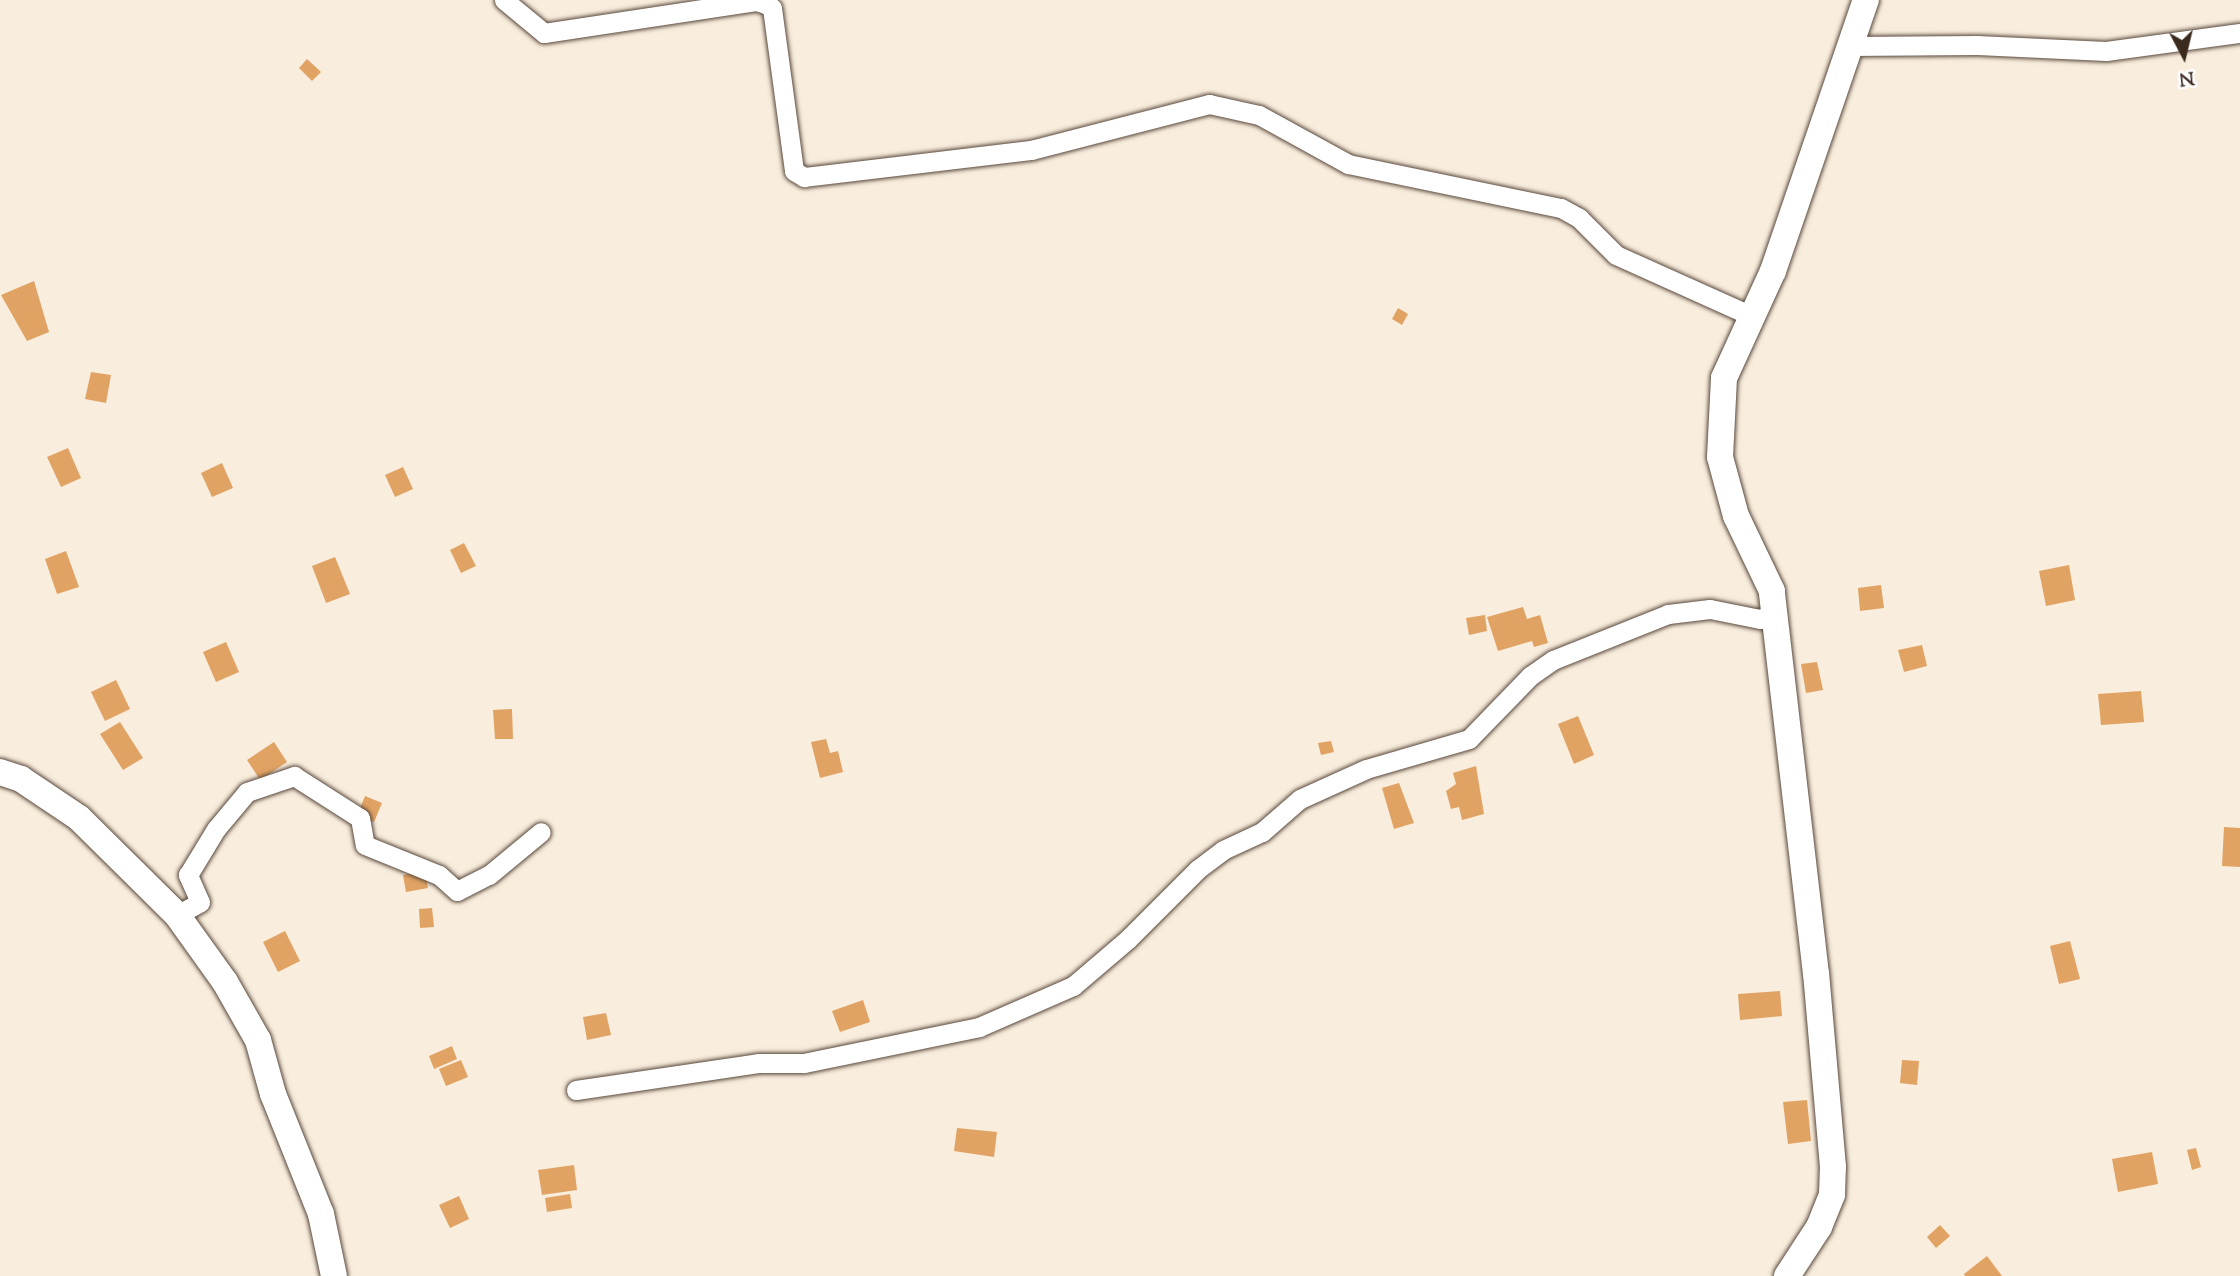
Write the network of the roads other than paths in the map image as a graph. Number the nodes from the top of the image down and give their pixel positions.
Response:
1 (504, 0) edge
2 (1866, 0) edge
3 (2240, 33) edge
4 (1850, 46) junction
5 (1752, 316) junction
6 (1775, 614) junction
7 (0, 772) edge
8 (541, 832) dead end
9 (177, 915) junction
10 (576, 1090) dead end
11 (334, 1276) edge
12 (1787, 1276) edge

1 - 5 street
2 - 4 main road
3 - 4 street
4 - 5 main road
5 - 6 main road
6 - 10 street
6 - 12 main road
7 - 9 main road
8 - 9 street
9 - 11 main road

